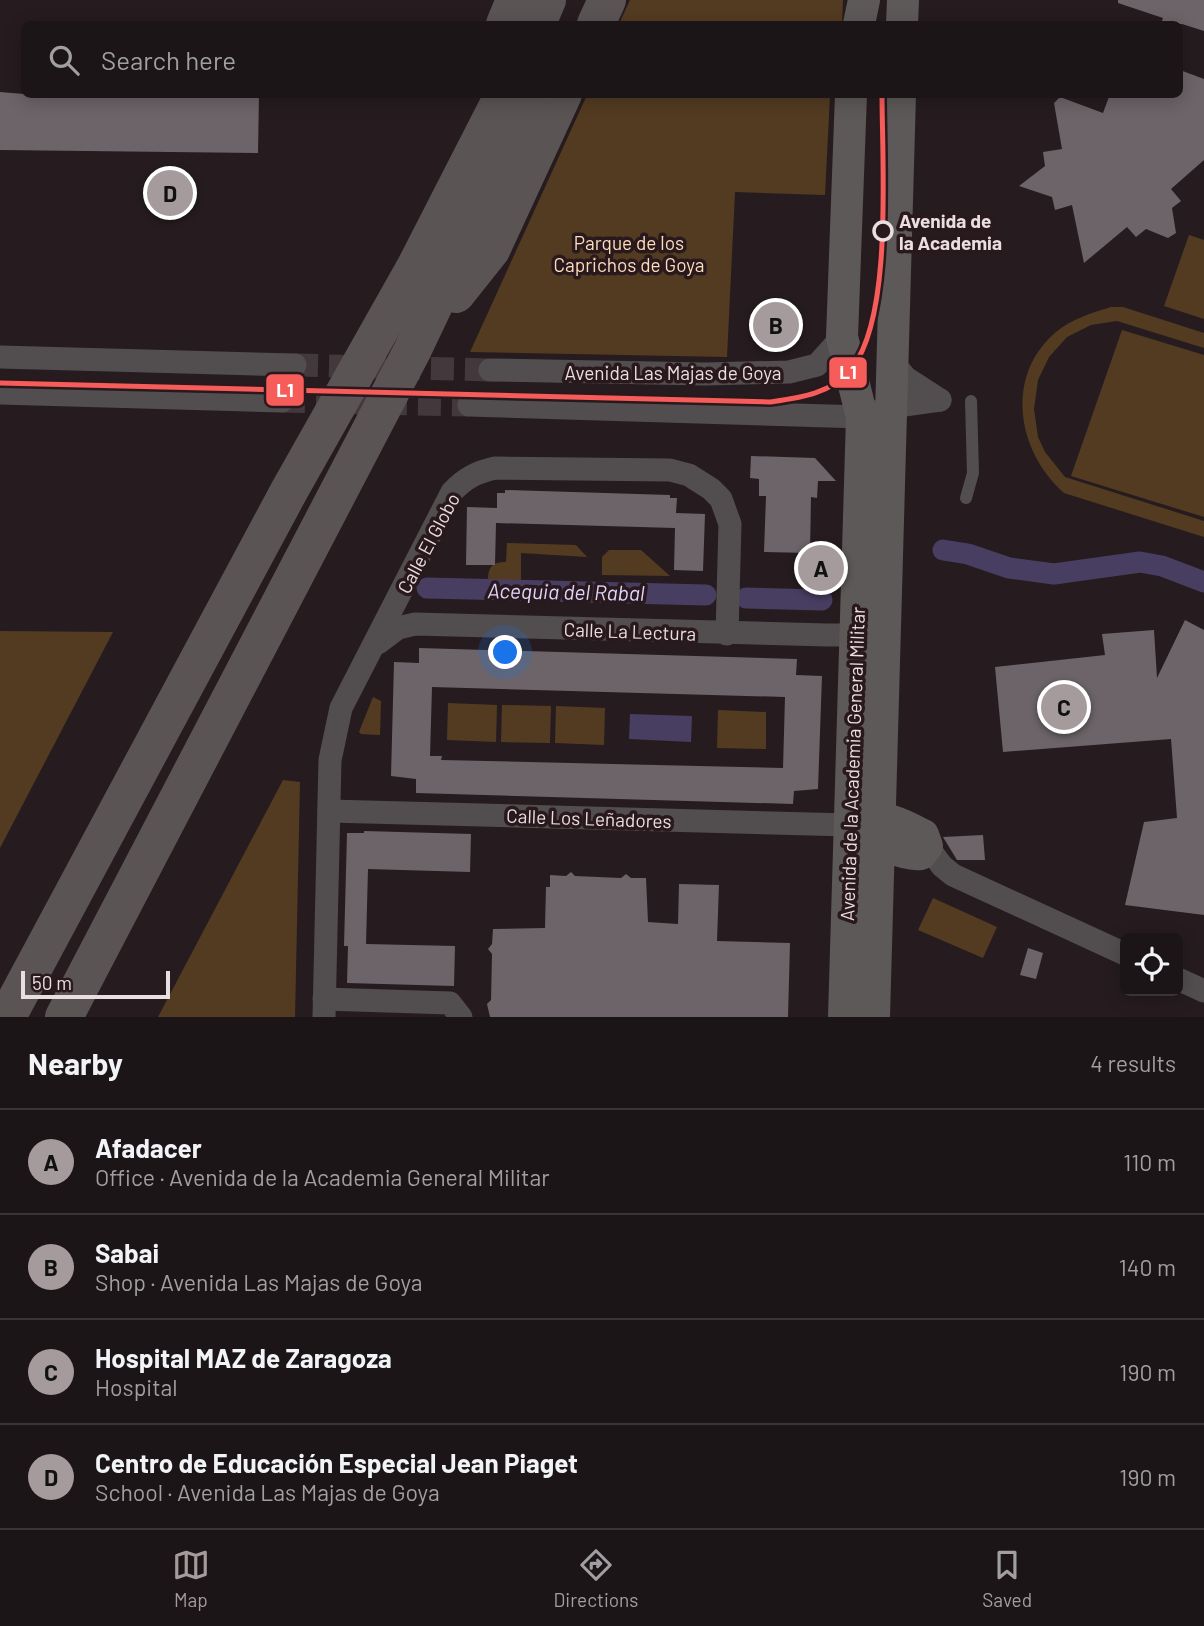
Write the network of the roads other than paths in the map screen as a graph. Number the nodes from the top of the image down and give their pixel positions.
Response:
1 (516, 0) edge
2 (547, 0) edge
3 (574, 0) edge
4 (607, 0) edge
5 (864, 0) edge
6 (903, 0) edge
7 (506, 21) edge
8 (538, 21) edge
9 (565, 21) edge
10 (597, 21) edge
11 (860, 21) edge
12 (902, 21) edge
13 (472, 98) edge
14 (502, 98) edge
15 (532, 98) edge
16 (561, 98) edge
17 (851, 98) edge
18 (900, 98) edge
19 (842, 337) junction
20 (412, 351) junction
21 (0, 357) edge
22 (891, 360) junction
23 (295, 365) tunnel mouth
24 (490, 370) tunnel mouth
25 (0, 393) edge
26 (282, 401) tunnel mouth
27 (971, 401) dead end
28 (469, 405) tunnel mouth
29 (876, 412) junction
30 (289, 491) junction
31 (966, 498) dead end
32 (886, 613) junction
33 (727, 634) junction
34 (855, 635) junction
35 (373, 647) junction
36 (329, 811) junction
37 (868, 826) junction
38 (927, 846) joint
39 (1120, 952) edge
40 (1183, 981) edge
41 (1204, 991) edge
42 (324, 1008) edge
43 (7, 1017) edge
44 (64, 1017) edge
45 (461, 1017) edge
46 (844, 1017) edge
47 (874, 1017) edge

1 - 7 highway
2 - 8 highway
3 - 9 highway
4 - 10 highway
5 - 11 main road
6 - 12 main road
13 - 30 highway
14 - 30 highway
15 - 20 highway
16 - 20 highway
17 - 19 main road, Avenida de la Academia General Militar
18 - 22 main road, Avenida de la Academia General Militar
19 - 24 street, Avenida Las Majas de Goya
19 - 29 main road, Avenida de la Academia General Militar
20 - 44 highway
21 - 23 street
22 - 29 main road, Avenida de la Academia General Militar
22 - 29 street, Avenida Las Majas de Goya
25 - 26 street
27 - 31 lane
28 - 29 street, Avenida Las Majas de Goya
29 - 32 main road, Avenida de la Academia General Militar
29 - 34 main road, Avenida de la Academia General Militar
30 - 43 highway
32 - 34 street
32 - 37 main road, Avenida de la Academia General Militar
33 - 34 street, Calle La Lectura
33 - 35 street, Calle La Lectura
33 - 35 street, Calle El Globo
34 - 37 main road, Avenida de la Academia General Militar
35 - 36 street, Calle El Globo
36 - 37 street, Calle Los Leñadores
36 - 42 street, Calle El Globo
37 - 38 main road
37 - 46 main road, Avenida de la Academia General Militar
37 - 47 main road, Avenida de la Academia General Militar
38 - 39 street
40 - 41 street
42 - 45 street, Calle El Globo

